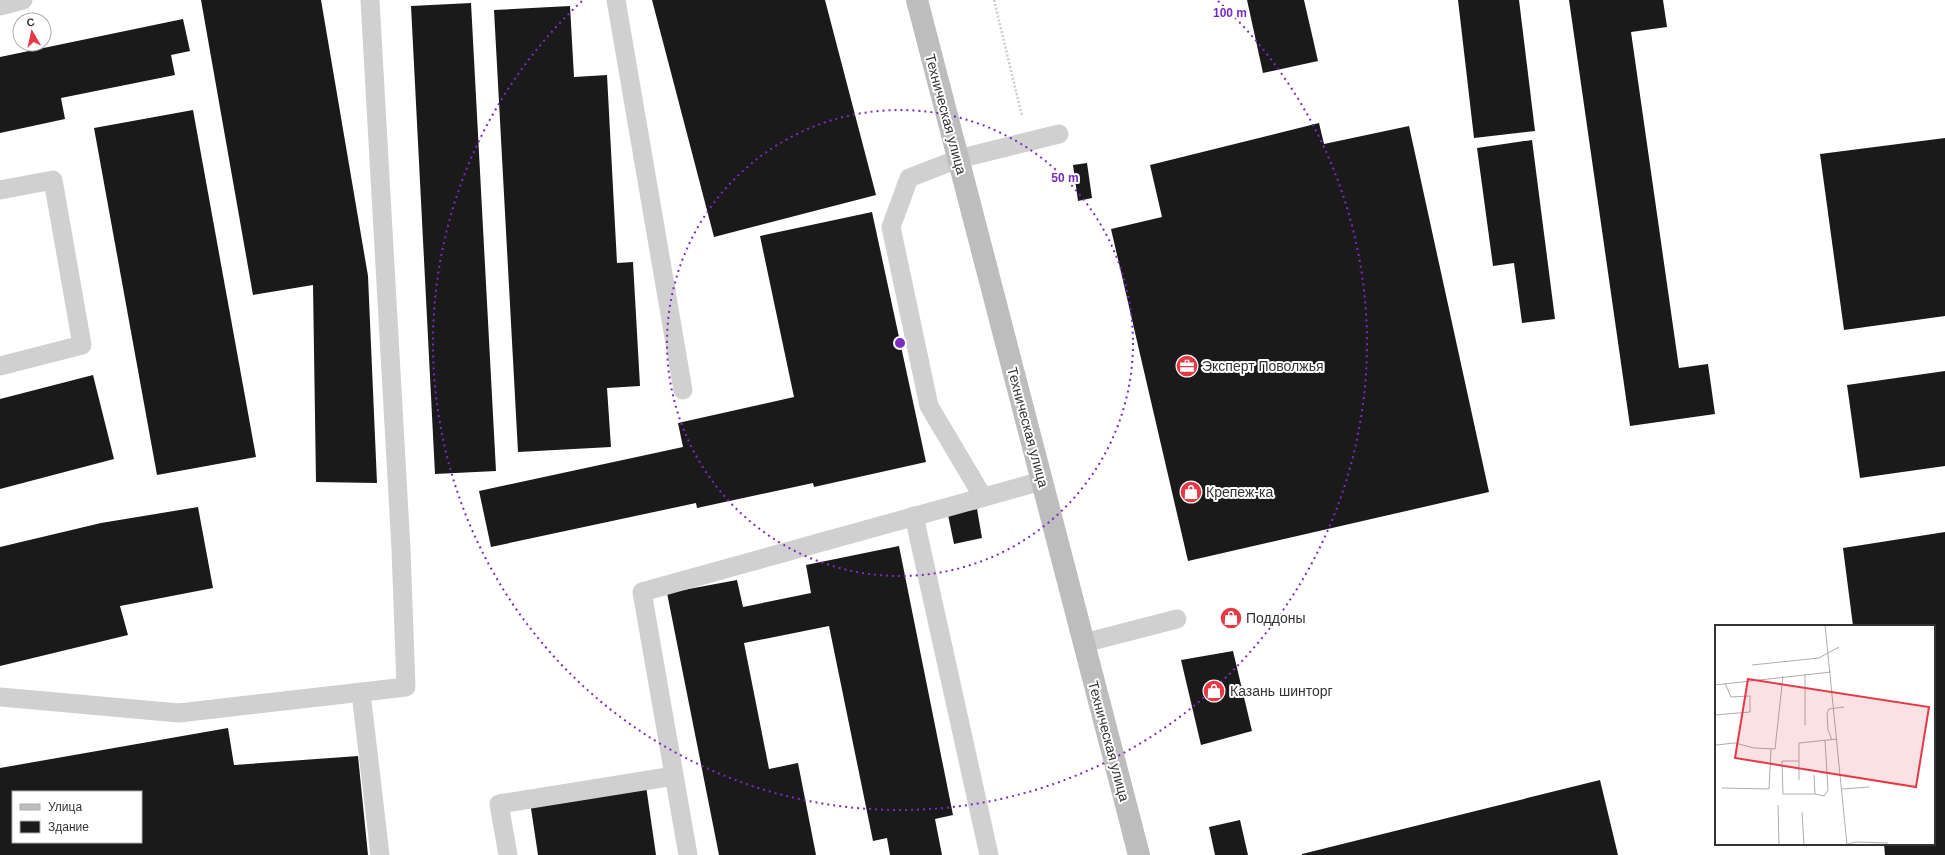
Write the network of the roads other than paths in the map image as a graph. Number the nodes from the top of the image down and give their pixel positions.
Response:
1 (23, 0) edge
2 (370, 0) edge
3 (616, 0) edge
4 (917, 0) edge
5 (0, 6) edge
6 (1059, 134) dead end
7 (958, 160) junction
8 (0, 190) edge
9 (0, 366) edge
10 (683, 390) dead end
11 (1042, 481) junction
12 (983, 497) junction
13 (914, 516) junction
14 (1176, 619) dead end
15 (1084, 643) junction
16 (362, 693) junction
17 (0, 696) edge
18 (674, 776) junction
19 (380, 855) edge
20 (508, 855) edge
21 (688, 855) edge
22 (989, 855) edge
23 (1138, 855) edge

1 - 5 lane
2 - 16 lane
3 - 10 lane
4 - 7 main road, Техническая улица
6 - 7 lane
7 - 11 main road, Техническая улица
7 - 12 lane
8 - 9 lane
11 - 12 lane
11 - 15 main road, Техническая улица
12 - 13 lane
13 - 18 lane
13 - 22 lane
14 - 15 lane
15 - 23 main road, Техническая улица
16 - 17 lane
16 - 19 lane
18 - 20 lane
18 - 21 lane

